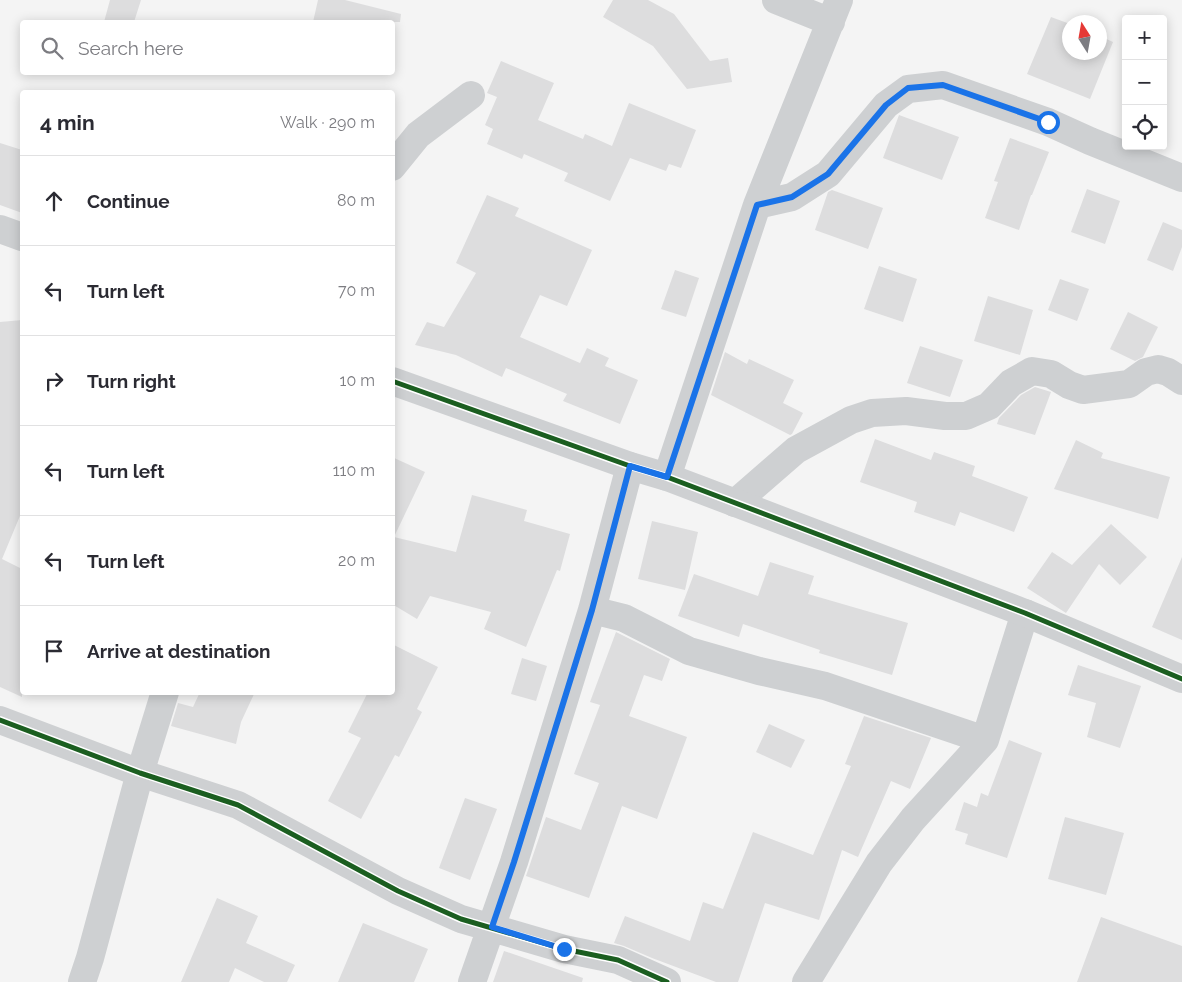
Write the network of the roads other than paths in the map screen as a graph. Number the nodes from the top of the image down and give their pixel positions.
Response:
1 (776, 0) edge
2 (835, 11) edge
3 (471, 95) dead end
4 (395, 163) edge
5 (1182, 178) edge
6 (757, 205) junction
7 (0, 229) edge
8 (20, 236) edge
9 (1182, 381) edge
10 (395, 382) edge
11 (630, 466) junction
12 (667, 477) junction
13 (735, 504) junction
14 (592, 610) junction
15 (1025, 613) junction
16 (1182, 678) edge
17 (164, 695) edge
18 (0, 720) edge
19 (985, 740) junction
20 (140, 773) junction
21 (492, 927) junction
22 (82, 982) edge
23 (472, 982) edge
24 (667, 982) edge
25 (806, 982) edge

1 - 2 street
2 - 6 street
3 - 4 street
5 - 6 street
6 - 12 street
7 - 8 street
9 - 13 street
10 - 11 street
11 - 12 street
11 - 14 street
12 - 13 street
13 - 15 street
14 - 19 street
14 - 21 street
15 - 16 street
15 - 19 street
17 - 20 street
18 - 20 street
19 - 25 street
20 - 21 street
20 - 22 street
21 - 23 street
21 - 24 street

